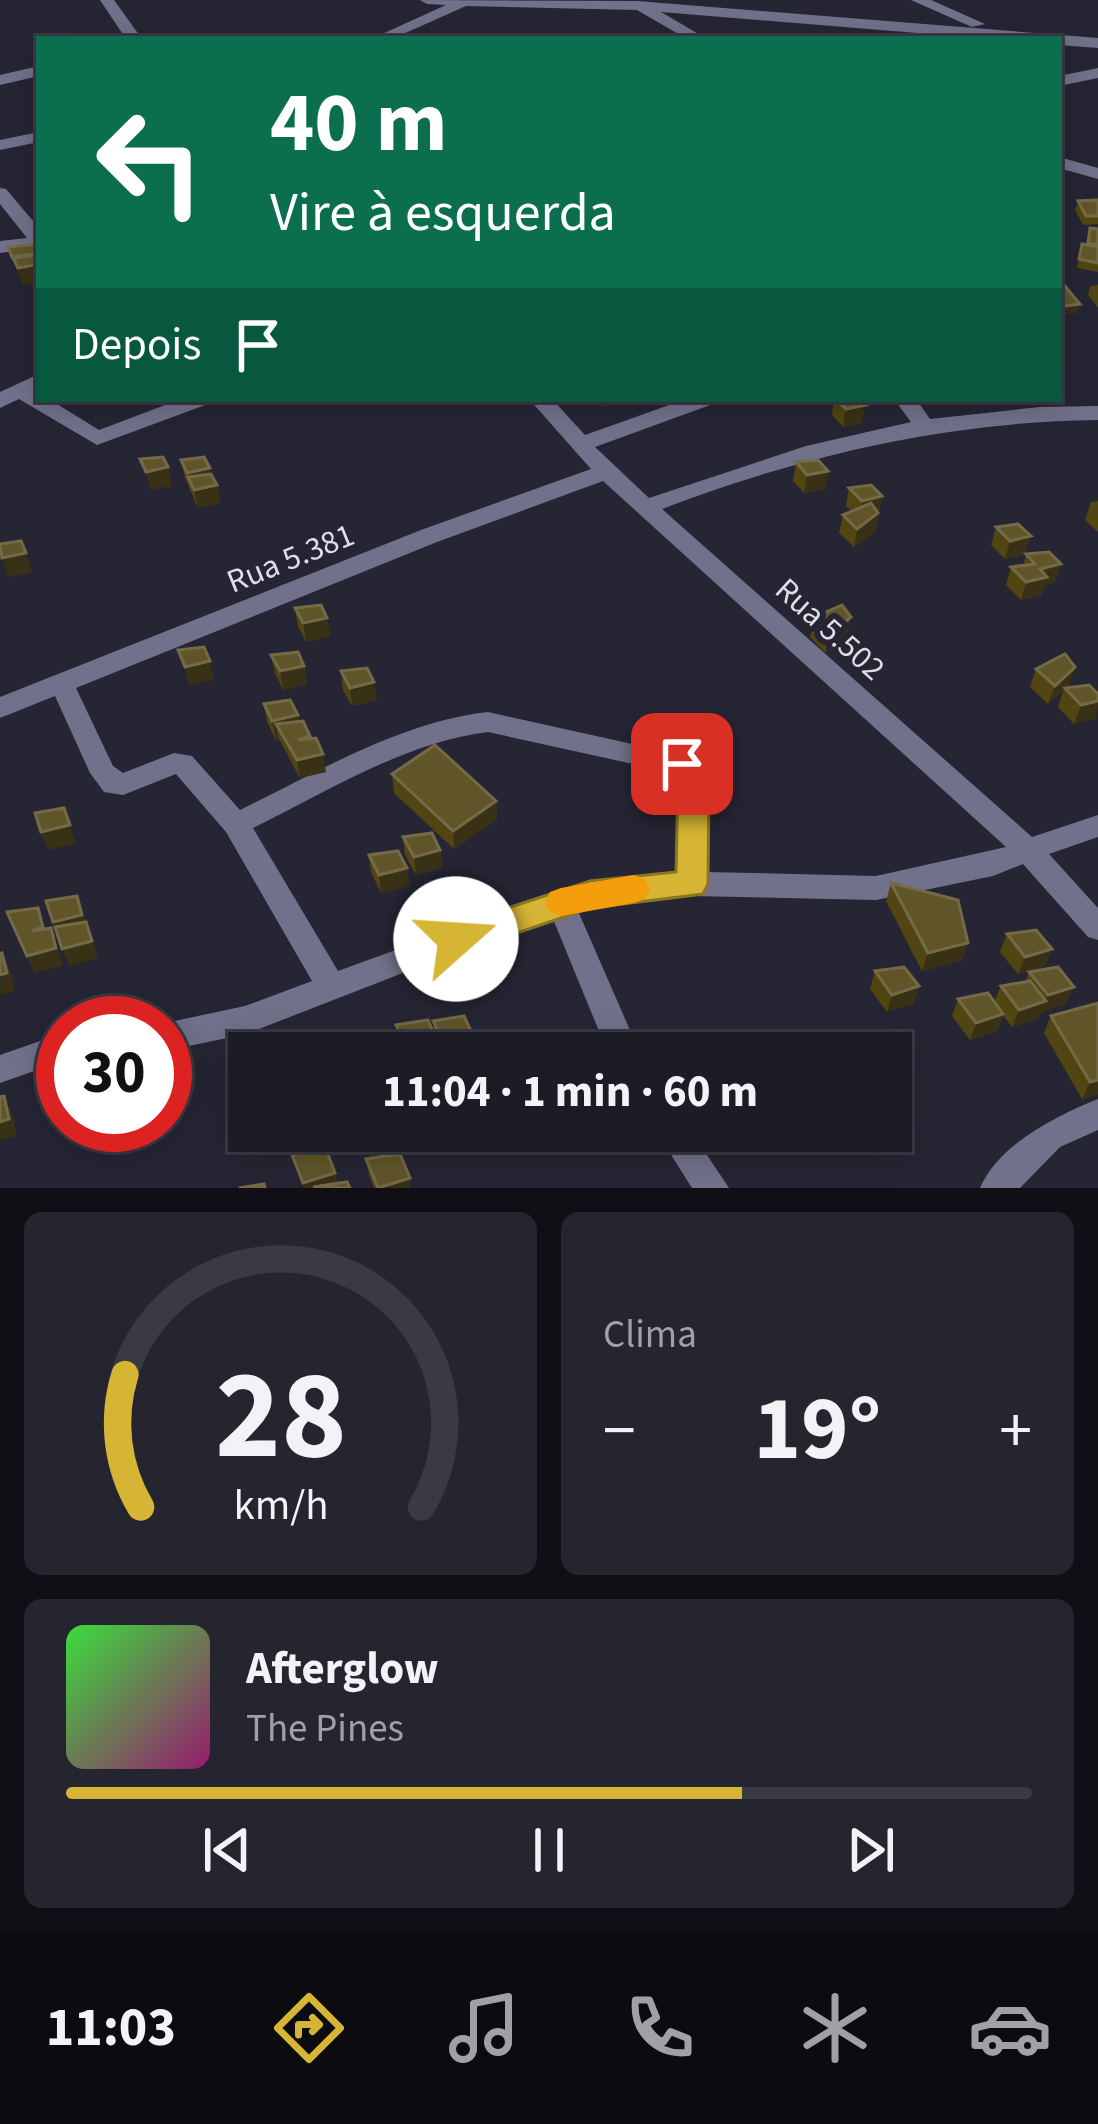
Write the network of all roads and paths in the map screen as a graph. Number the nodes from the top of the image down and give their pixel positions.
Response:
1 (107, 0) edge
2 (427, 0) edge
3 (918, 0) edge
4 (464, 3) junction
5 (631, 3) edge
6 (992, 31) junction
7 (132, 36) edge
8 (386, 36) edge
9 (693, 36) edge
10 (1036, 36) edge
11 (1062, 39) edge
12 (1098, 43) edge
13 (36, 72) edge
14 (1098, 73) edge
15 (0, 80) edge
16 (1062, 80) edge
17 (36, 138) edge
18 (0, 145) edge
19 (1062, 163) edge
20 (1098, 174) edge
21 (0, 193) edge
22 (36, 237) edge
23 (36, 242) edge
24 (0, 248) edge
25 (12, 393) edge
26 (193, 402) edge
27 (543, 402) edge
28 (698, 402) edge
29 (907, 402) edge
30 (1098, 413) edge
31 (924, 425) junction
32 (582, 444) junction
33 (606, 472) junction
34 (649, 506) junction
35 (62, 686) junction
36 (0, 708) edge
37 (236, 824) junction
38 (1098, 826) edge
39 (1028, 850) junction
40 (692, 884) junction
41 (560, 902) junction
42 (1098, 928) edge
43 (331, 986) junction
44 (192, 1031) edge
45 (615, 1032) edge
46 (36, 1056) edge
47 (0, 1069) edge
48 (1098, 1114) edge
49 (687, 1152) edge
50 (712, 1188) edge
51 (997, 1188) edge

1 - 7 street
2 - 4 street
3 - 6 street
4 - 5 street
4 - 8 street
5 - 6 street
5 - 9 street
6 - 10 street
11 - 12 street
13 - 15 street
14 - 16 street
17 - 18 street
19 - 20 street
21 - 22 street
23 - 24 street
25 - 26 street
27 - 32 street, Rua 5.502
28 - 32 street
29 - 31 street
30 - 31 street
31 - 34 street
32 - 33 street, Rua 5.502
33 - 34 street, Rua 5.502
33 - 35 street, Rua 5.381
34 - 39 street, Rua 5.502
35 - 36 street, Rua 5.381
35 - 37 street
37 - 40 street
37 - 43 street
38 - 39 street
39 - 40 street
39 - 42 street, Rua 5.502
40 - 41 street
41 - 43 street
41 - 45 street
43 - 44 street
46 - 47 street
48 - 51 street
49 - 50 street

